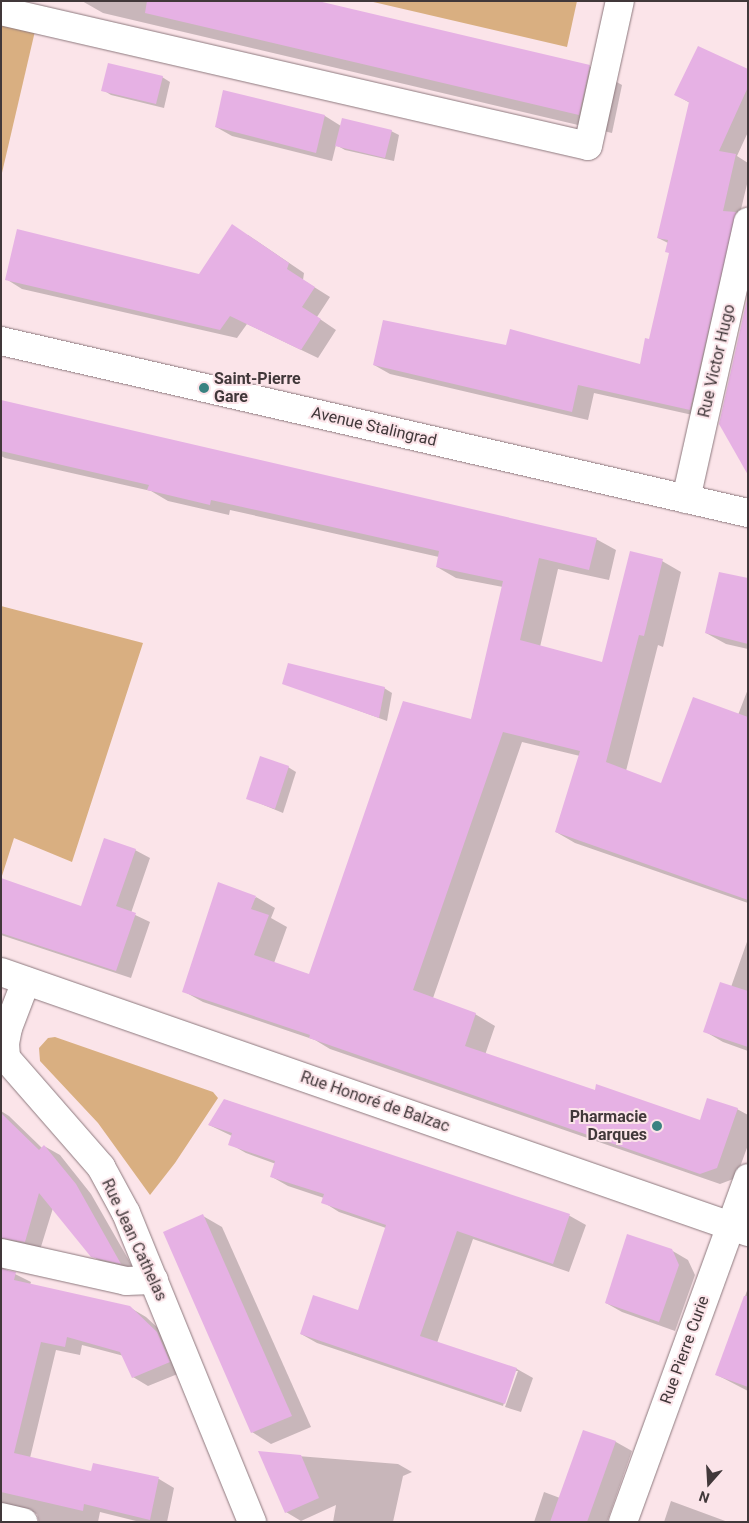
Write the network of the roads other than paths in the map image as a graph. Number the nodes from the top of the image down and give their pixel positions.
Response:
1 (620, 1) edge
2 (1, 11) edge
3 (748, 222) edge
4 (1, 341) edge
5 (686, 499) junction
6 (748, 513) edge
7 (14, 976) edge
8 (4, 1058) edge
9 (748, 1178) edge
10 (739, 1229) edge
11 (1, 1253) edge
12 (154, 1280) junction
13 (1, 1517) edge
14 (23, 1522) edge
15 (252, 1522) edge
16 (623, 1522) edge

1 - 2 street
3 - 5 street, Rue Victor Hugo
4 - 5 street, Avenue Stalingrad
5 - 6 street, Avenue Stalingrad
7 - 8 street, Rue Jean Cathelas
7 - 10 street, Rue Honoré de Balzac
8 - 12 street, Rue Jean Cathelas
9 - 10 street, Rue Pierre Curie
10 - 16 street, Rue Pierre Curie
11 - 12 street
12 - 15 street, Rue Jean Cathelas
13 - 14 street

